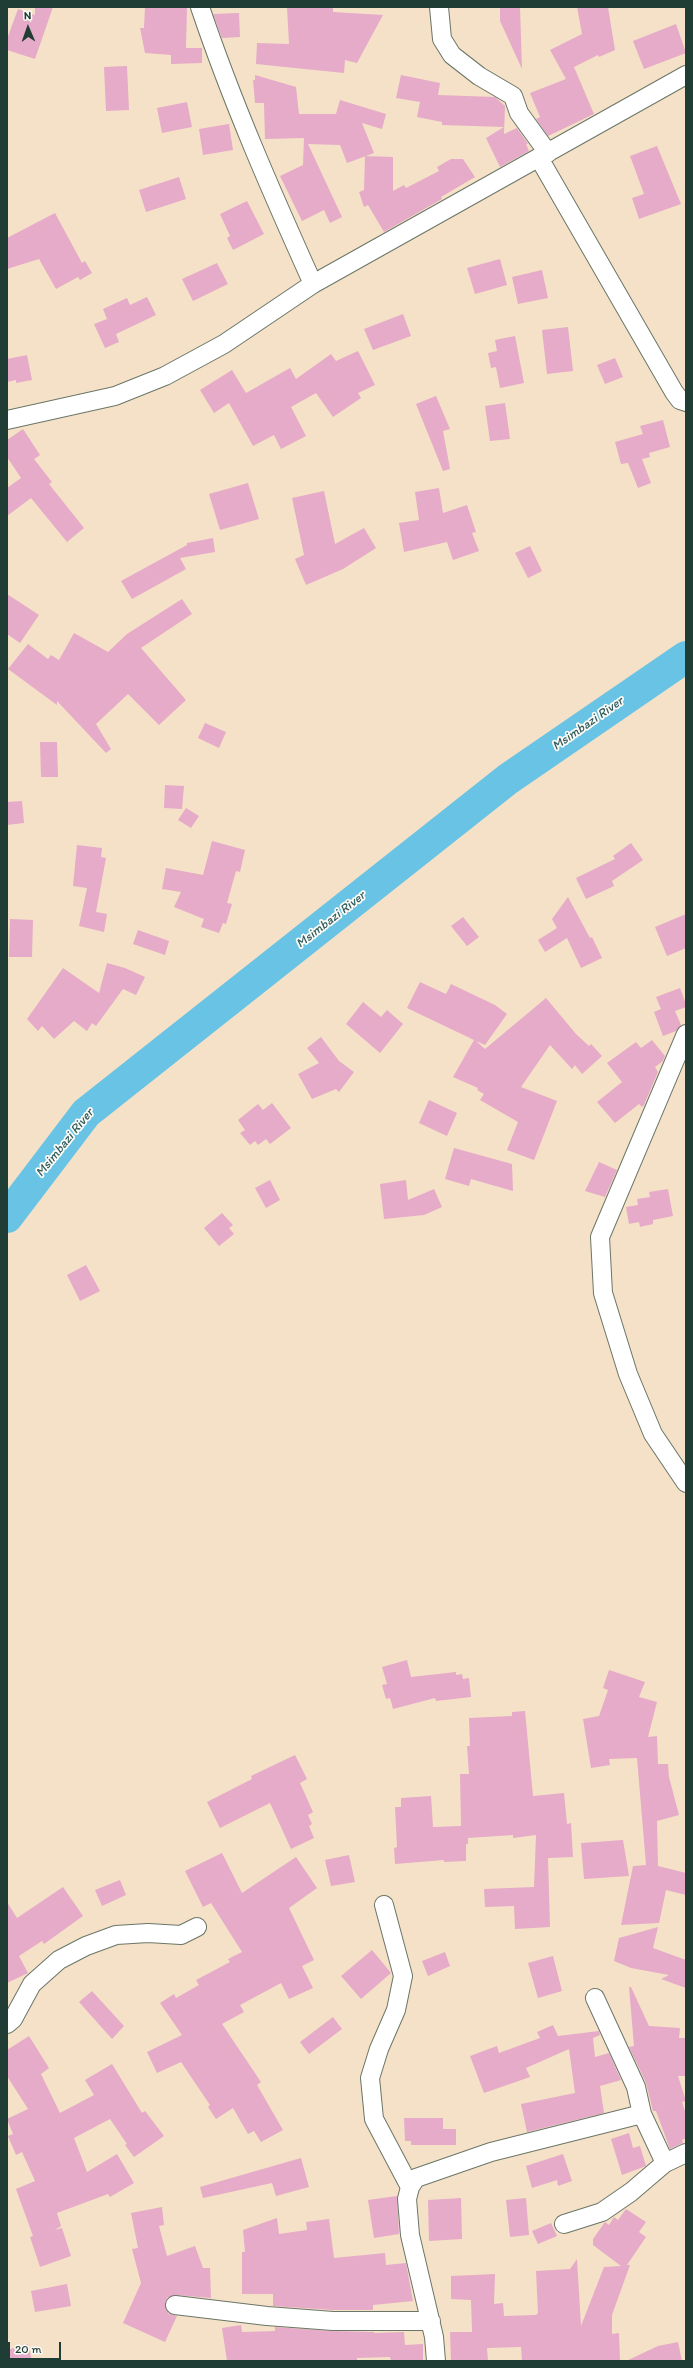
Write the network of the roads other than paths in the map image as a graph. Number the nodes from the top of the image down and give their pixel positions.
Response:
1 (200, 7) edge
2 (439, 7) edge
3 (686, 75) edge
4 (543, 155) junction
5 (313, 284) junction
6 (686, 402) edge
7 (7, 420) edge
8 (686, 1034) edge
9 (686, 1483) edge
10 (384, 1905) dead end
11 (197, 1927) dead end
12 (594, 1998) dead end
13 (7, 2024) edge
14 (642, 2114) junction
15 (686, 2153) edge
16 (665, 2163) junction
17 (410, 2187) junction
18 (564, 2224) dead end
19 (175, 2305) dead end
20 (430, 2321) junction
21 (436, 2361) edge

1 - 5 street
2 - 4 street
3 - 4 street
4 - 5 street
4 - 6 street
5 - 7 street
8 - 9 street
10 - 17 street
11 - 13 street
12 - 14 street
14 - 16 street
14 - 17 street
15 - 16 street
16 - 18 street
17 - 20 street
19 - 20 street
20 - 21 street

